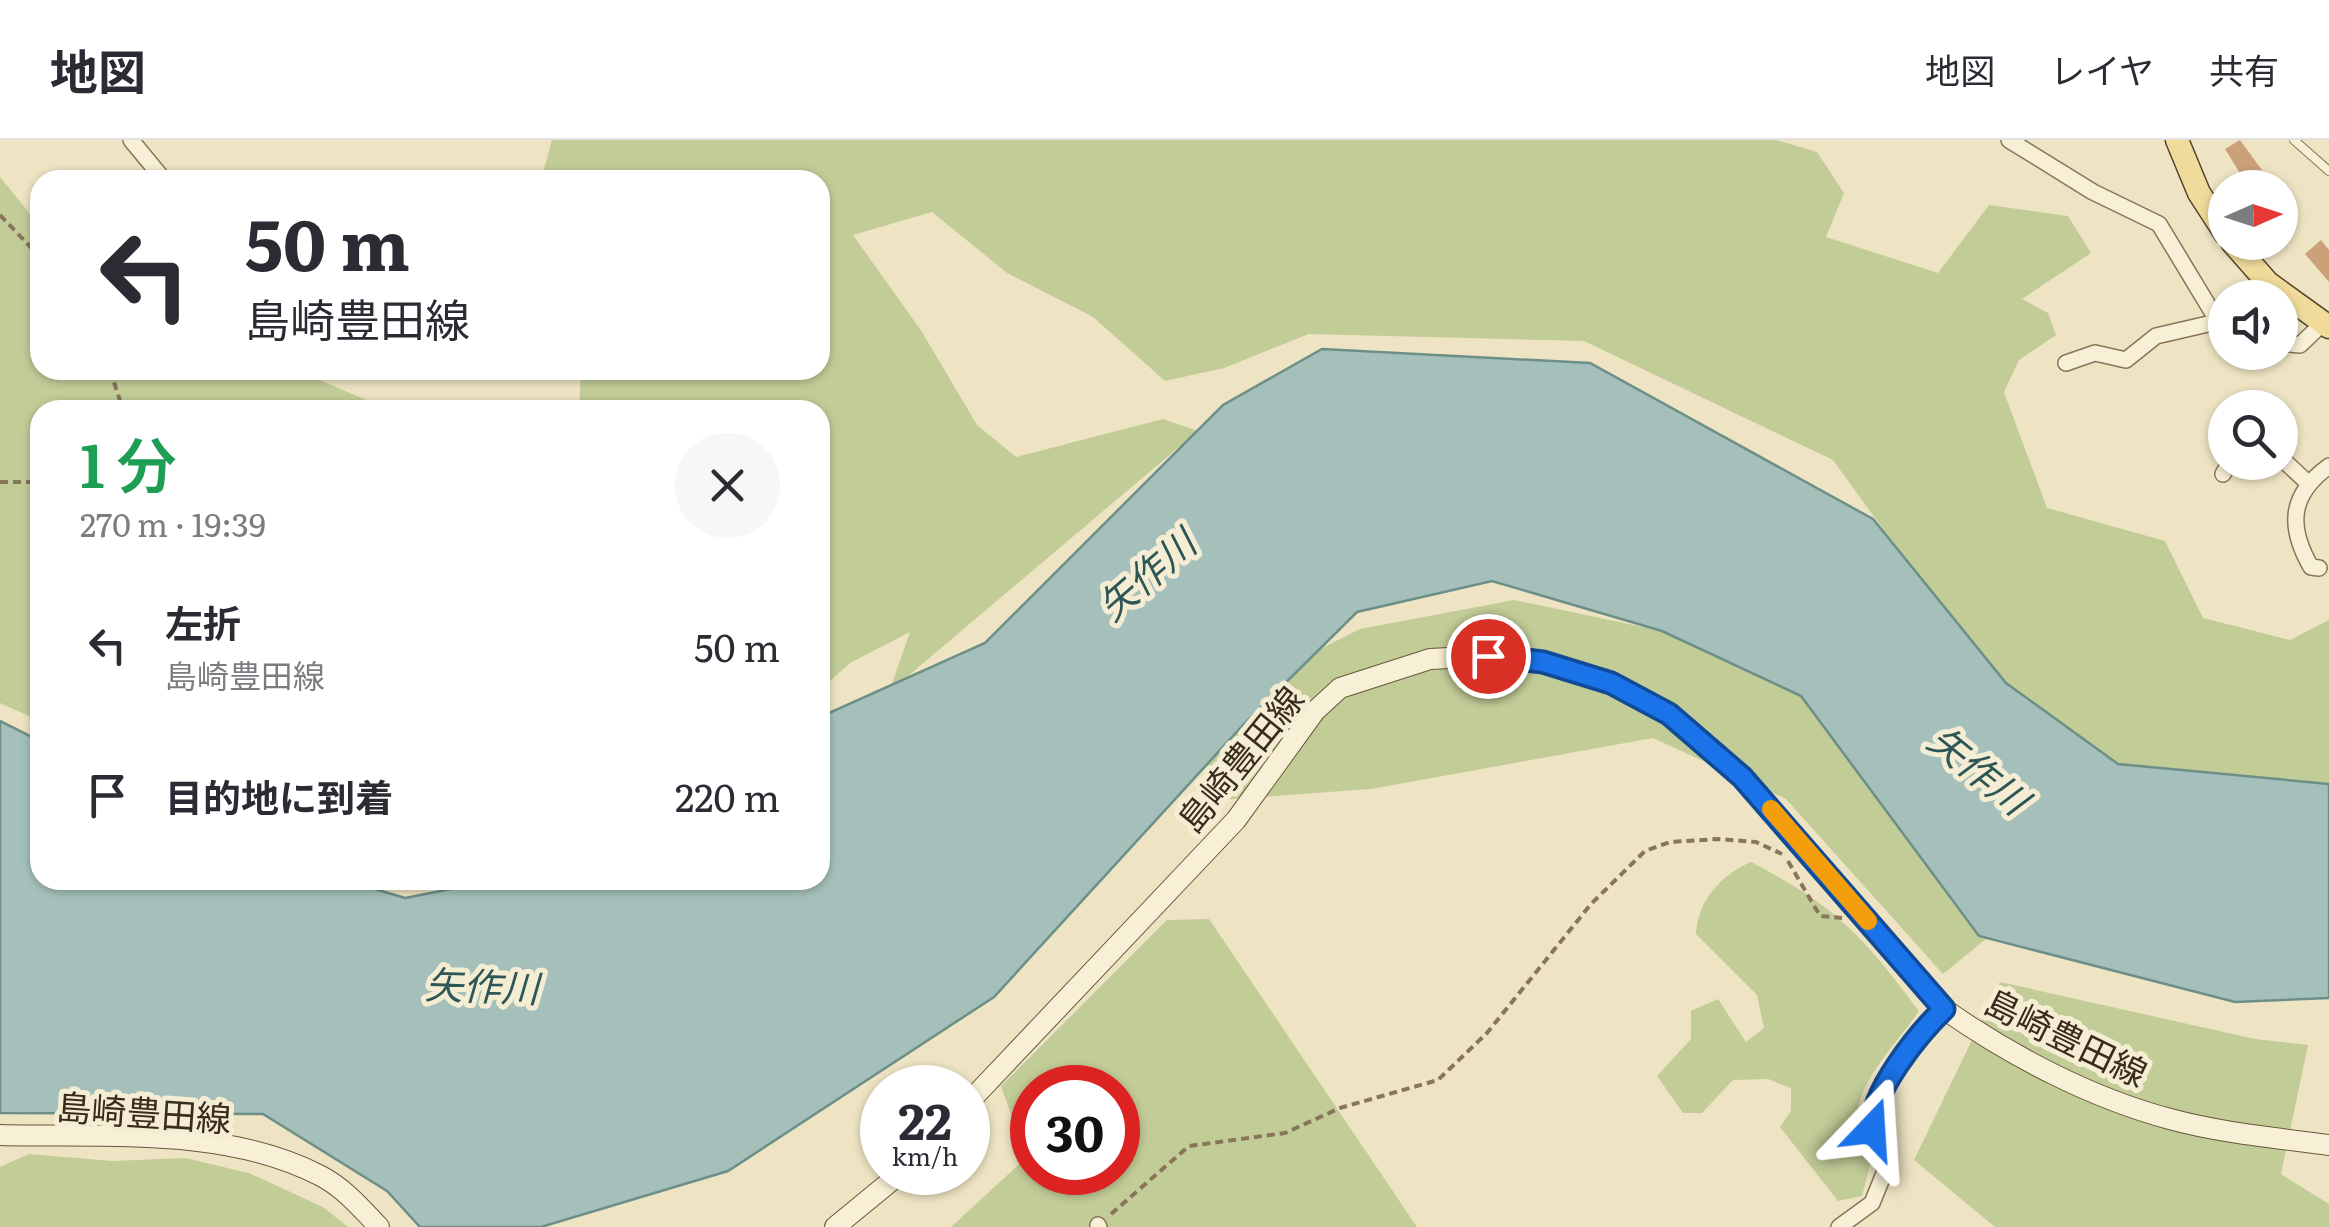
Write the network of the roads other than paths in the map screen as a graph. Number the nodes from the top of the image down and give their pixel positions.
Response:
1 (131, 140) edge
2 (2009, 140) edge
3 (2178, 140) edge
4 (2294, 140) edge
5 (156, 170) edge
6 (2329, 172) edge
7 (2208, 208) edge
8 (2247, 260) edge
9 (2208, 299) edge
10 (2208, 325) edge
11 (2325, 326) edge
12 (2298, 344) edge
13 (2066, 363) dead end
14 (2329, 466) edge
15 (2298, 474) edge
16 (2310, 484) junction
17 (2319, 568) dead end
18 (1944, 1009) junction
19 (990, 1080) edge
20 (0, 1135) edge
21 (2329, 1145) edge
22 (874, 1195) edge
23 (379, 1227) edge
24 (835, 1227) edge
25 (1839, 1227) edge

1 - 5 street
2 - 9 street
3 - 7 main road
4 - 6 lane
8 - 11 main road
10 - 13 street
11 - 12 street
14 - 16 street
15 - 16 street
16 - 17 street
18 - 19 main road, 島崎豊田線
18 - 21 main road, 島崎豊田線
18 - 25 street
20 - 23 main road, 島崎豊田線
22 - 24 main road

